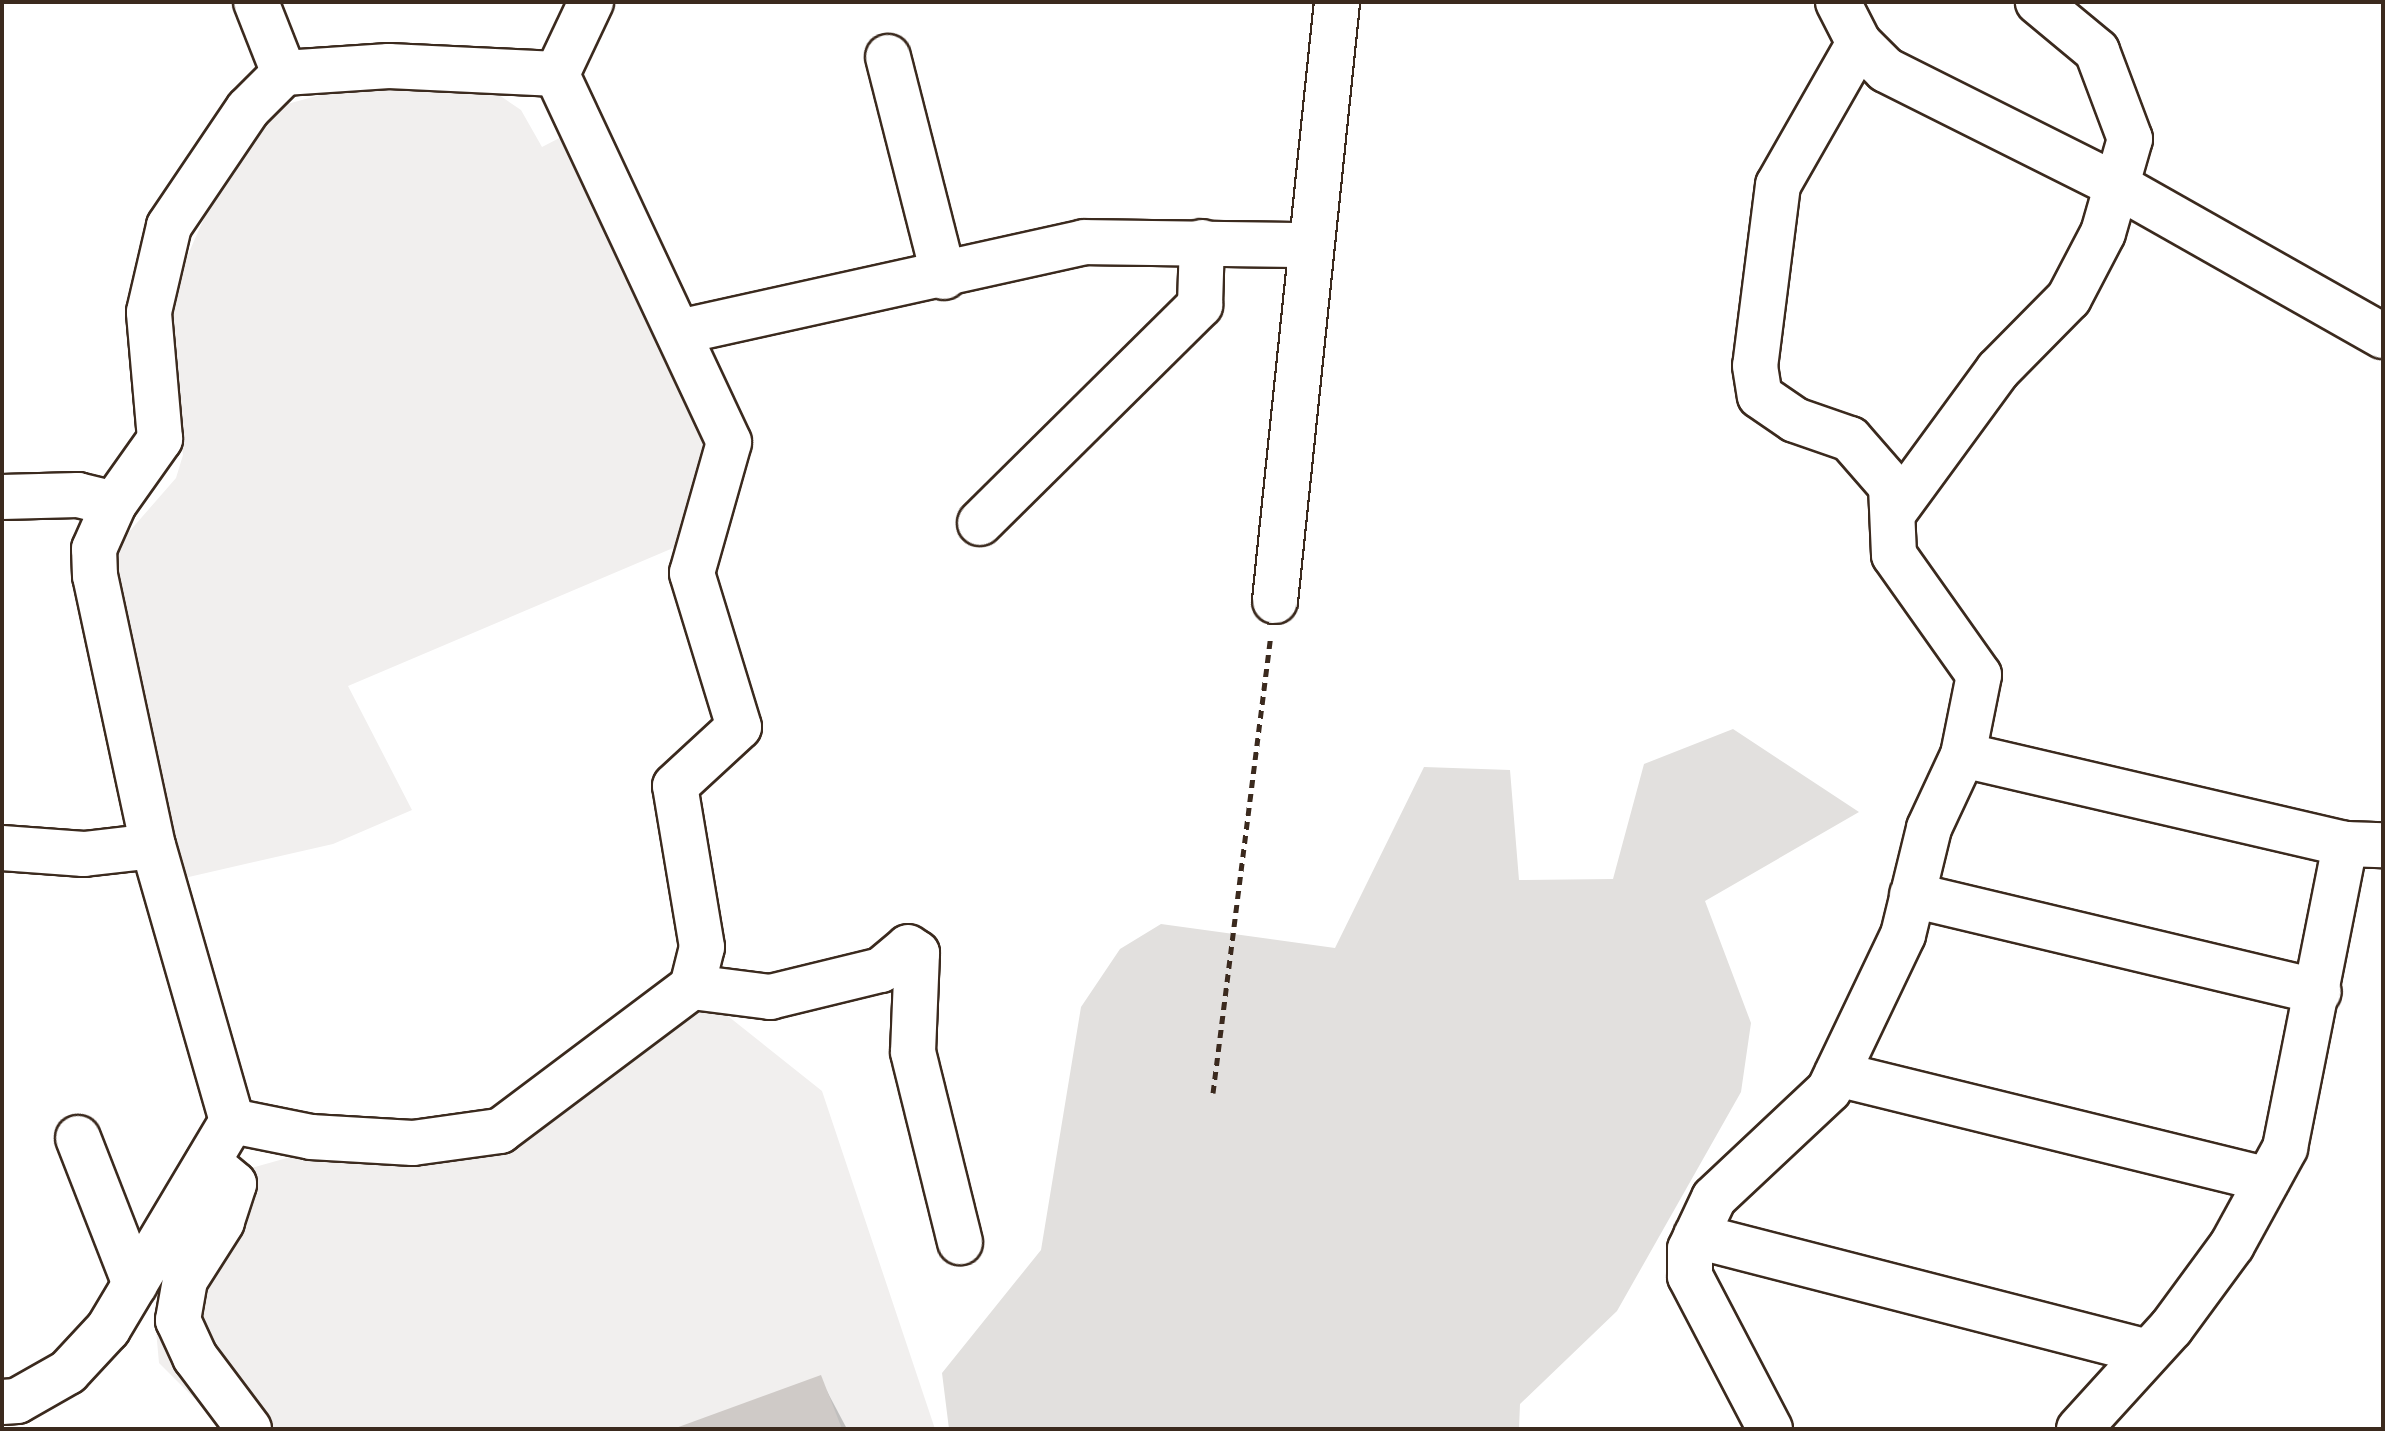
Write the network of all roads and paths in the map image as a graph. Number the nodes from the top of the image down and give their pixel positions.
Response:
1 (256, 2) edge
2 (591, 2) edge
3 (1337, 2) edge
4 (1838, 2) edge
5 (2038, 2) edge
6 (1859, 43) junction
7 (888, 57) dead end
8 (284, 73) junction
9 (557, 74) junction
10 (2116, 185) junction
11 (1202, 242) junction
12 (1310, 245) junction
13 (944, 277) junction
14 (679, 332) junction
15 (2383, 336) edge
16 (2, 497) edge
17 (114, 504) junction
18 (1897, 508) junction
19 (980, 523) dead end
20 (1275, 598) joint
21 (1963, 755) junction
22 (2364, 844) edge
23 (153, 846) junction
24 (2, 848) edge
25 (1912, 895) junction
26 (692, 987) junction
27 (2319, 992) junction
28 (1837, 1074) junction
29 (1213, 1093) dead end
30 (232, 1121) junction
31 (78, 1138) dead end
32 (208, 1162) junction
33 (2267, 1180) junction
34 (1696, 1236) junction
35 (960, 1242) dead end
36 (135, 1284) junction
37 (2147, 1352) junction
38 (2, 1402) edge
39 (249, 1429) edge
40 (1770, 1429) edge
41 (2079, 1429) edge

1 - 8 street
2 - 9 street
3 - 12 street
4 - 6 street
5 - 10 street
6 - 10 street
6 - 18 street
7 - 13 street
8 - 9 street
8 - 17 street
9 - 14 street
10 - 15 street
10 - 18 street
11 - 12 street
11 - 13 street
11 - 19 street
12 - 20 street
13 - 14 street
14 - 26 street
16 - 17 street
17 - 23 street
18 - 21 street
20 - 29 path
21 - 22 street
21 - 25 street
22 - 27 street
23 - 24 street
23 - 30 street
25 - 27 street
25 - 28 street
26 - 30 street
26 - 35 street
27 - 33 street
28 - 33 street
28 - 34 street
30 - 32 street
31 - 36 street
32 - 36 street
32 - 39 street
33 - 37 street
34 - 37 street
34 - 40 street
36 - 38 street
37 - 41 street

